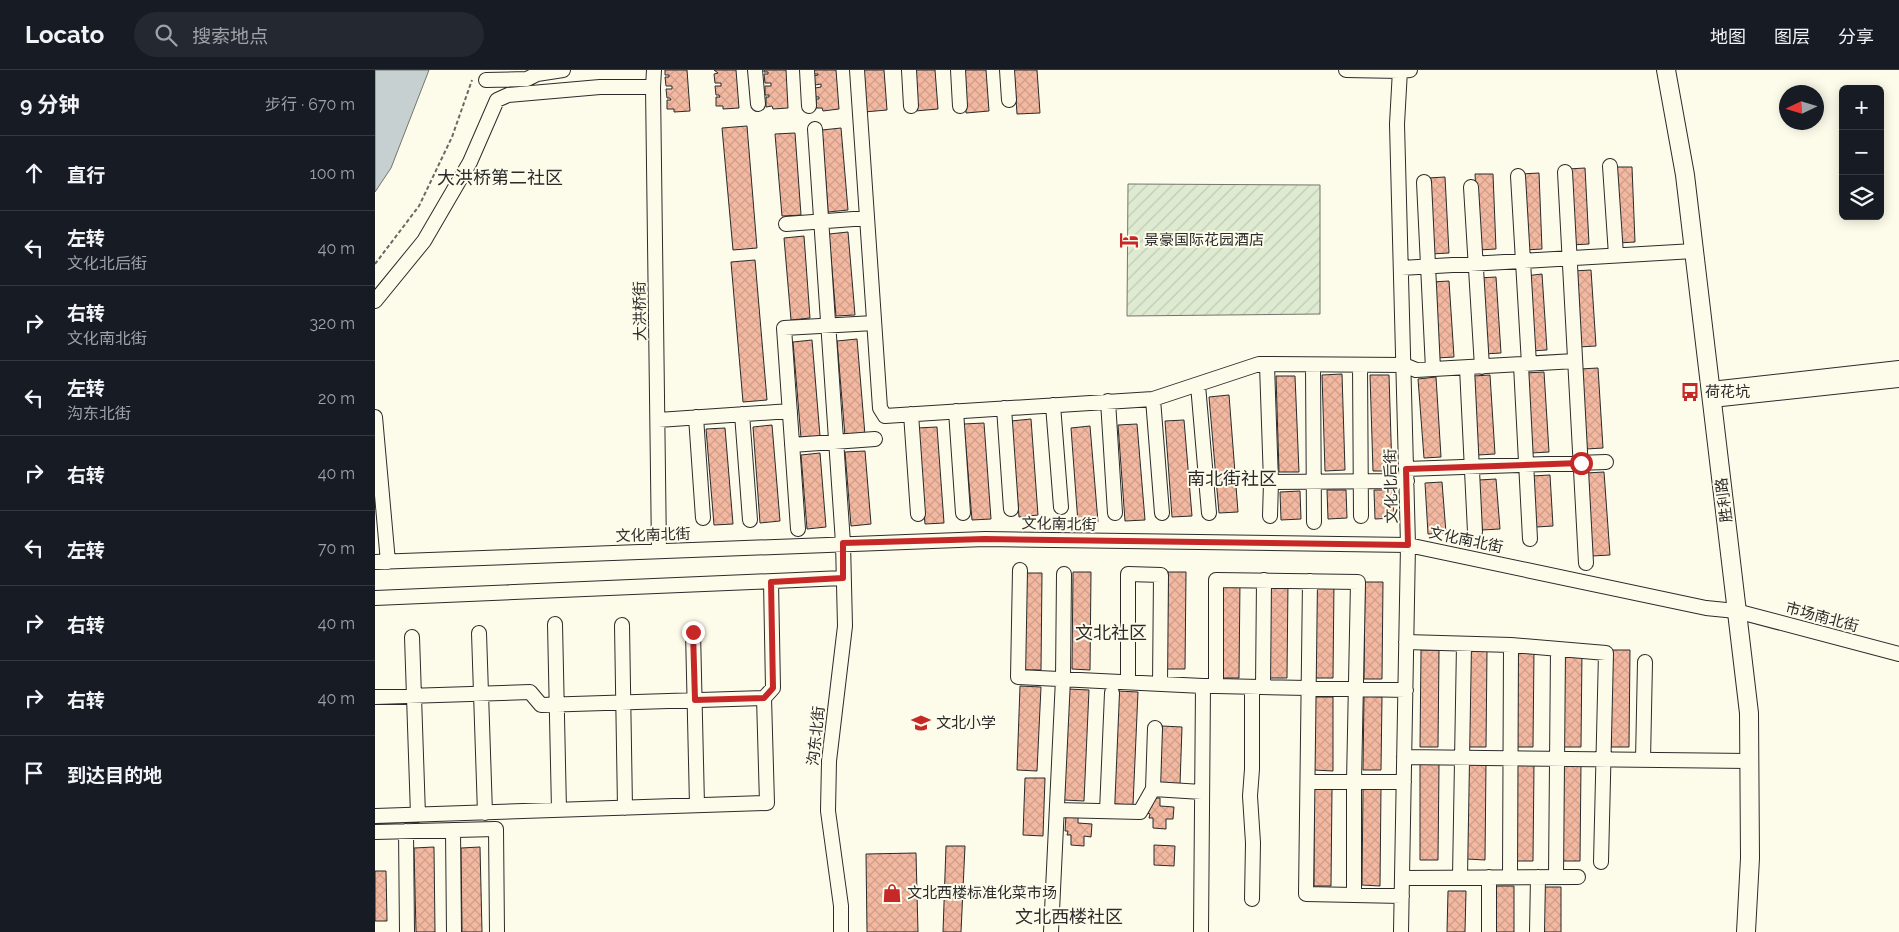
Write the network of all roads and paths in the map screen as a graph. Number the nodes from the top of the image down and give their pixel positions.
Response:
1 (563, 70) edge
2 (654, 70) edge
3 (755, 70) edge
4 (807, 70) edge
5 (857, 70) edge
6 (909, 70) edge
7 (958, 70) edge
8 (1007, 70) edge
9 (1346, 70) edge
10 (1403, 70) edge
11 (1666, 70) edge
12 (480, 79) joint
13 (653, 87) junction
14 (1009, 100) dead end
15 (758, 104) dead end
16 (809, 106) dead end
17 (911, 106) dead end
18 (960, 106) dead end
19 (815, 129) dead end
20 (1610, 166) dead end
21 (1565, 172) dead end
22 (1518, 176) dead end
23 (1424, 182) dead end
24 (1471, 187) dead end
25 (867, 218) junction
26 (821, 221) junction
27 (786, 224) dead end
28 (1694, 251) junction
29 (1616, 255) junction
30 (1570, 258) junction
31 (1523, 261) junction
32 (375, 264) edge
33 (1475, 264) junction
34 (1429, 266) junction
35 (1401, 268) junction
36 (375, 301) edge
37 (874, 323) junction
38 (828, 326) junction
39 (1575, 361) junction
40 (1525, 364) junction
41 (1267, 365) junction
42 (1313, 365) junction
43 (1360, 365) junction
44 (1404, 365) junction
45 (1482, 367) junction
46 (1467, 368) junction
47 (1899, 368) edge
48 (1433, 369) junction
49 (1899, 380) edge
50 (1198, 385) junction
51 (1712, 395) junction
52 (1153, 398) junction
53 (1108, 401) junction
54 (1053, 405) junction
55 (1005, 408) junction
56 (790, 410) junction
57 (956, 411) junction
58 (742, 414) junction
59 (911, 414) junction
60 (375, 417) edge
61 (696, 417) junction
62 (658, 420) junction
63 (875, 440) dead end
64 (836, 442) junction
65 (792, 445) junction
66 (1606, 462) dead end
67 (1581, 463) junction
68 (1526, 465) junction
69 (1471, 466) junction
70 (1407, 475) junction
71 (1271, 482) junction
72 (1315, 482) junction
73 (1360, 482) junction
74 (1061, 507) dead end
75 (1011, 509) dead end
76 (963, 513) dead end
77 (1115, 513) dead end
78 (1209, 513) dead end
79 (917, 514) dead end
80 (1162, 514) dead end
81 (1270, 516) dead end
82 (1361, 516) dead end
83 (703, 518) dead end
84 (750, 520) dead end
85 (1314, 522) dead end
86 (799, 529) dead end
87 (1475, 532) dead end
88 (1530, 539) dead end
89 (843, 543) junction
90 (1408, 545) junction
91 (659, 551) junction
92 (382, 562) edge
93 (1586, 563) dead end
94 (1020, 570) dead end
95 (1064, 574) dead end
96 (843, 578) junction
97 (1264, 580) junction
98 (1310, 581) junction
99 (771, 582) junction
100 (375, 598) edge
101 (1737, 611) junction
102 (555, 624) dead end
103 (622, 625) dead end
104 (693, 632) dead end
105 (479, 633) dead end
106 (412, 637) dead end
107 (1406, 642) junction
108 (1464, 644) junction
109 (1511, 645) junction
110 (1558, 649) junction
111 (1899, 654) edge
112 (1645, 662) dead end
113 (1063, 679) junction
114 (1128, 682) junction
115 (1160, 684) junction
116 (1209, 686) junction
117 (1258, 687) junction
118 (1309, 688) junction
119 (1356, 689) junction
120 (1405, 690) junction
121 (1112, 692) dead end
122 (481, 694) junction
123 (414, 696) junction
124 (375, 697) edge
125 (764, 698) junction
126 (695, 700) junction
127 (623, 703) junction
128 (557, 705) junction
129 (1155, 728) dead end
130 (1404, 757) junction
131 (1462, 758) junction
132 (1511, 759) junction
133 (1557, 759) junction
134 (1605, 760) junction
135 (1643, 760) junction
136 (1749, 761) junction
137 (1308, 782) junction
138 (1354, 782) junction
139 (1404, 782) junction
140 (1153, 789) junction
141 (1202, 792) junction
142 (697, 805) junction
143 (625, 808) junction
144 (559, 810) junction
145 (1057, 810) junction
146 (1107, 811) junction
147 (485, 813) junction
148 (417, 815) junction
149 (375, 816) edge
150 (453, 830) junction
151 (406, 831) junction
152 (375, 832) edge
153 (1601, 862) dead end
154 (1578, 876) dead end
155 (1460, 877) junction
156 (1489, 877) junction
157 (1510, 877) junction
158 (1538, 877) junction
159 (1556, 877) junction
160 (1402, 878) junction
161 (1354, 895) junction
162 (1402, 896) junction
163 (1252, 900) dead end
164 (407, 932) edge
165 (454, 932) edge
166 (497, 932) edge
167 (841, 932) edge
168 (1051, 932) edge
169 (1201, 932) edge
170 (1401, 932) edge
171 (1489, 932) edge
172 (1537, 932) edge
173 (1746, 932) edge

1 - 12 street
2 - 13 street, 大洪桥街
3 - 15 street
4 - 16 street
5 - 25 street
6 - 17 street
7 - 18 street
8 - 14 street
9 - 10 street
10 - 35 street, 文化北后街
11 - 28 main road, 胜利路
12 - 32 path
13 - 36 street
13 - 62 street, 大洪桥街
19 - 26 street, 沟东北街
20 - 29 street
21 - 30 street
22 - 31 street
23 - 34 street
24 - 33 street
25 - 26 street
25 - 37 street
26 - 27 street
26 - 38 street, 沟东北街
28 - 29 street
28 - 51 main road, 胜利路
29 - 30 street
30 - 31 street
30 - 39 street
31 - 33 street
31 - 40 street
33 - 34 street
33 - 45 street
34 - 35 street
34 - 48 street
35 - 44 street, 文化北后街
37 - 38 street
37 - 59 street
38 - 56 street
38 - 64 street, 沟东北街
39 - 40 street
39 - 67 street
40 - 45 street
40 - 68 street
41 - 42 street
41 - 50 street
41 - 71 street
42 - 43 street
42 - 72 street
43 - 44 street
43 - 73 street
44 - 48 street
44 - 70 street, 文化北后街
45 - 46 street
46 - 48 street
46 - 69 street
47 - 51 street
49 - 51 street
50 - 52 street
50 - 78 street
51 - 101 main road, 胜利路
52 - 53 street
52 - 80 street
53 - 54 street
53 - 77 street
54 - 55 street
54 - 74 street
55 - 57 street
55 - 75 street
56 - 58 street
56 - 65 street
57 - 59 street
57 - 76 street
58 - 61 street
58 - 84 street
59 - 79 street
60 - 92 street
61 - 62 street
61 - 83 street
62 - 91 street, 大洪桥街
63 - 64 street
64 - 65 street
64 - 89 street, 沟东北街
65 - 86 street
66 - 67 street
67 - 68 street
67 - 93 street
68 - 69 street
68 - 88 street
69 - 70 street
69 - 87 street
70 - 73 street
70 - 90 street, 文化北后街
71 - 72 street
71 - 81 street
72 - 73 street
72 - 85 street
73 - 82 street
89 - 90 street, 文化南北街
89 - 91 street, 文化南北街
89 - 96 street, 沟东北街
90 - 101 street, 文化南北街
90 - 107 street, 文化北后街
91 - 92 street, 文化南北街
94 - 113 street
95 - 113 street
96 - 99 street
96 - 167 street, 沟东北街
97 - 98 street
97 - 116 street
97 - 117 street
98 - 118 street
98 - 119 street
99 - 100 street
99 - 125 street
101 - 111 street, 市场南北街
101 - 136 main road, 胜利路
102 - 128 street
103 - 127 street
104 - 126 street
105 - 122 street
106 - 123 street
107 - 108 street
107 - 120 street, 文化北后街
108 - 109 street
108 - 131 street
109 - 110 street
109 - 132 street
110 - 133 street
110 - 134 street
112 - 135 street
113 - 114 street
113 - 145 street
114 - 115 street
114 - 115 street
115 - 116 street
116 - 117 street
116 - 141 street
117 - 118 street
117 - 163 street
118 - 119 street
118 - 137 street
119 - 120 street
119 - 138 street
120 - 130 street, 文化北后街
121 - 146 street
122 - 123 street
122 - 128 street
122 - 147 street
123 - 124 street
123 - 148 street
125 - 126 street
125 - 142 street
126 - 127 street
126 - 142 street
127 - 128 street
127 - 143 street
128 - 144 street
129 - 140 street
130 - 131 street
130 - 139 street, 文化北后街
131 - 132 street
131 - 155 street
132 - 133 street
132 - 157 street
133 - 134 street
133 - 159 street
134 - 135 street
134 - 153 street
135 - 136 street
136 - 173 main road, 胜利路
137 - 138 street
137 - 161 street
138 - 139 street
138 - 161 street
139 - 160 street, 文化北后街
140 - 141 street
140 - 146 street
141 - 169 street
142 - 143 street
143 - 144 street
144 - 147 street
145 - 146 street
145 - 168 street
147 - 148 street
148 - 149 street
150 - 151 street
150 - 165 street
150 - 166 street
151 - 152 street
151 - 164 street
154 - 159 street
155 - 156 street
155 - 160 street
156 - 157 street
156 - 171 street
157 - 158 street
158 - 159 street
158 - 172 street
160 - 162 street, 文化北后街
161 - 162 street
162 - 170 street, 文化北后街

